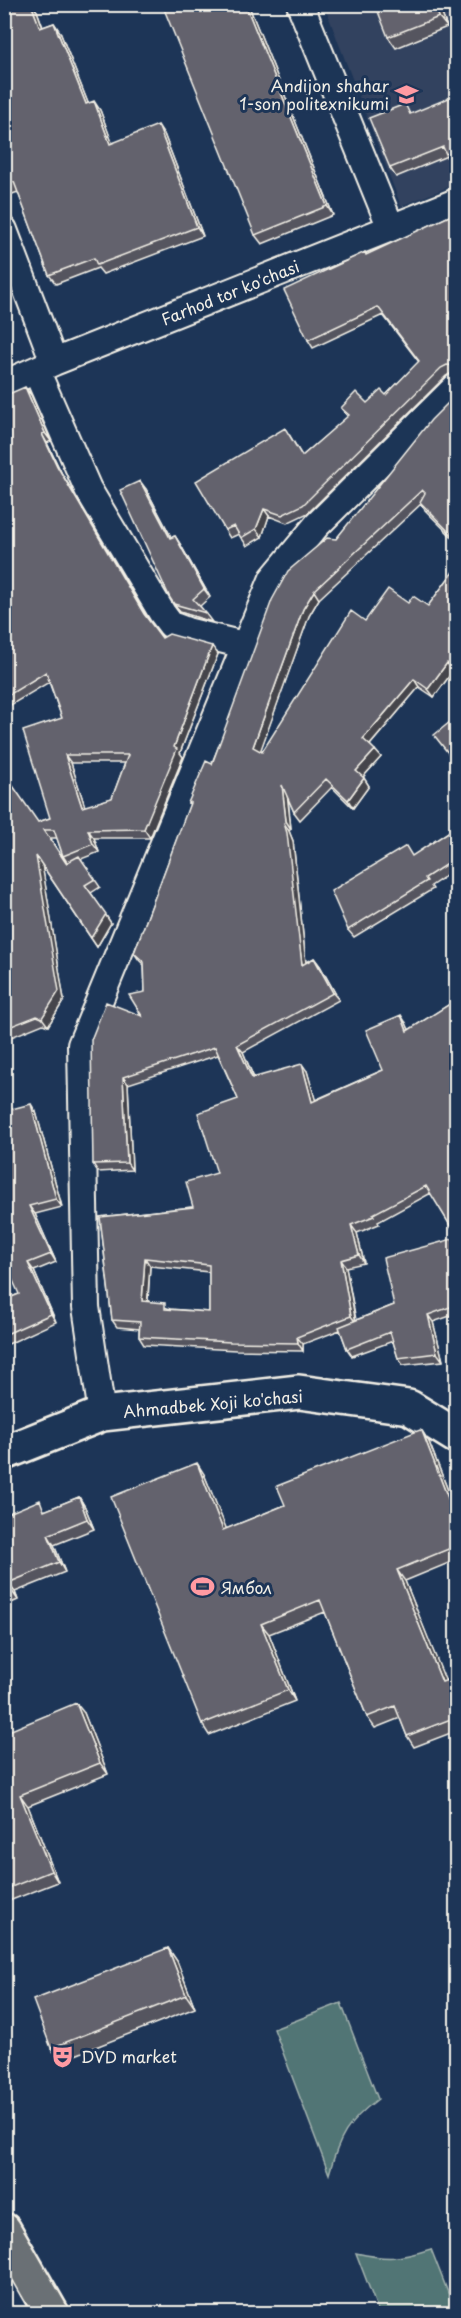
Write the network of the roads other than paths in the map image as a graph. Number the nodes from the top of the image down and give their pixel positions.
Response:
1 (300, 4) edge
2 (456, 202) edge
3 (391, 228) junction
4 (4, 230) edge
5 (45, 366) junction
6 (4, 384) edge
7 (456, 387) edge
8 (244, 645) junction
9 (102, 1414) junction
10 (456, 1437) edge
11 (4, 1453) edge
12 (4, 2230) edge
13 (52, 2313) edge

1 - 3 street
2 - 3 street, Farhod tor ko'chasi
3 - 5 street, Farhod tor ko'chasi
4 - 5 street
5 - 6 street, Farhod tor ko'chasi
5 - 8 street
7 - 8 street
8 - 9 street
9 - 10 street, Ahmadbek Xoji ko'chasi
9 - 11 street, Ahmadbek Xoji ko'chasi
12 - 13 main road

